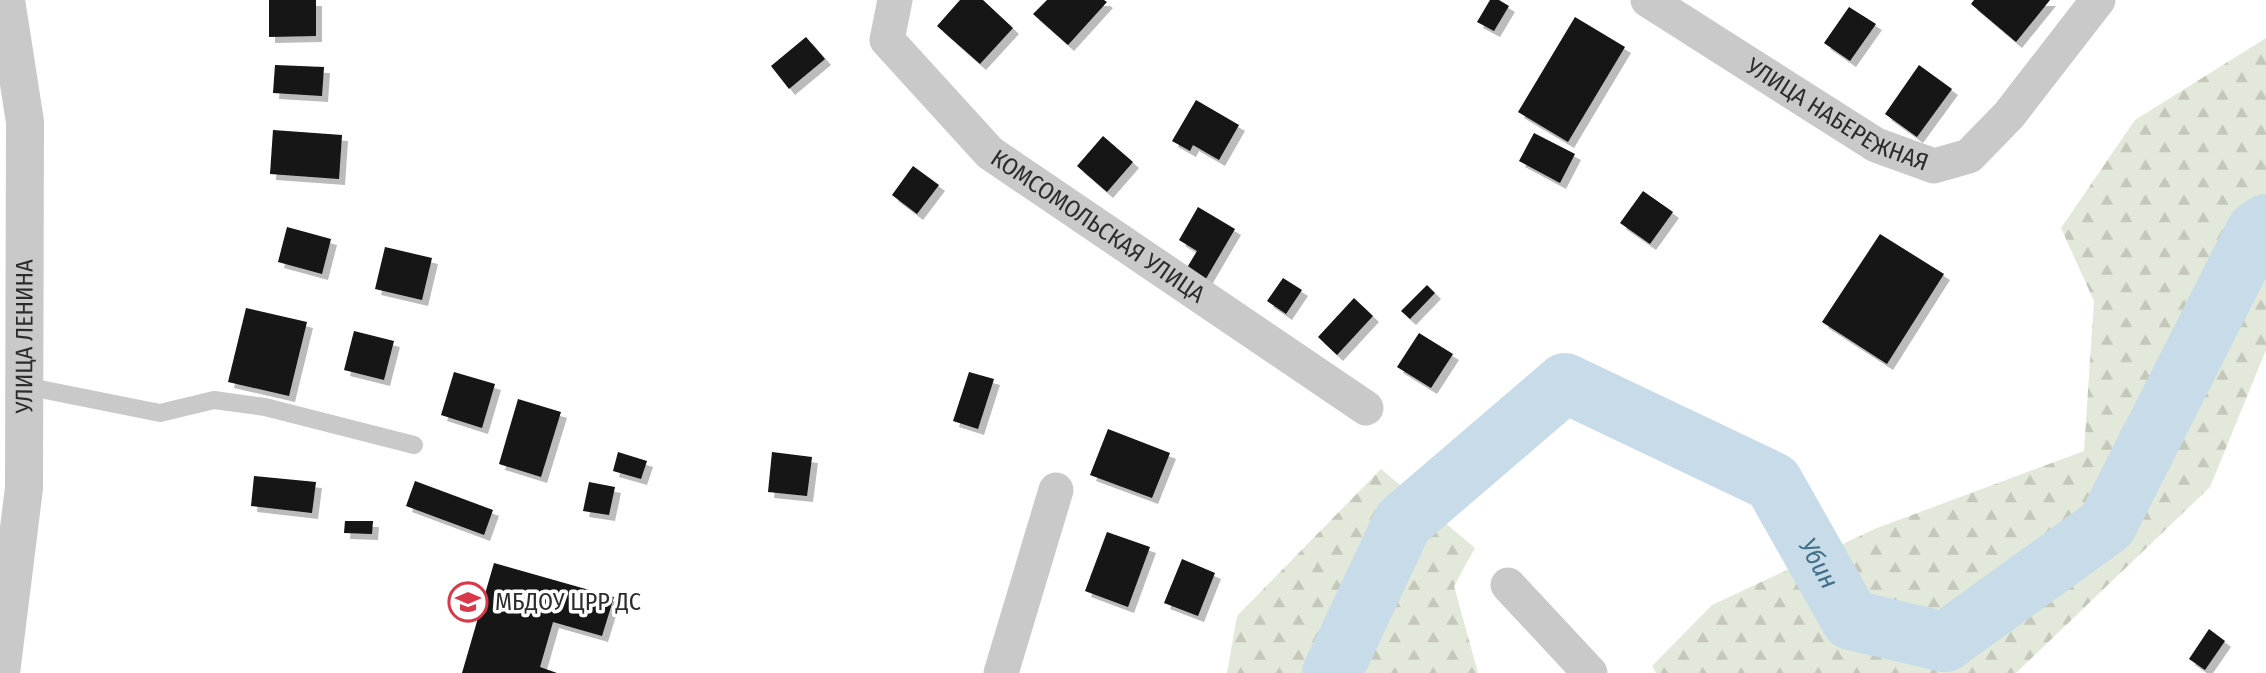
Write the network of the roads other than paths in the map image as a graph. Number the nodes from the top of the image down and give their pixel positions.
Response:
1 (6, 0) edge
2 (895, 0) edge
3 (1648, 0) edge
4 (2098, 0) edge
5 (25, 386) junction
6 (1366, 408) dead end
7 (414, 445) dead end
8 (1056, 490) dead end
9 (1508, 584) dead end
10 (1, 673) edge
11 (1002, 673) edge
12 (1590, 673) edge

1 - 5 street, УЛИЦА ЛЕНИНА
2 - 6 street, КОМСОМОЛЬСКАЯ УЛИЦА
3 - 4 street, УЛИЦА НАБЕРЕЖНАЯ
5 - 7 lane
5 - 10 street, УЛИЦА ЛЕНИНА
8 - 11 street
9 - 12 street

